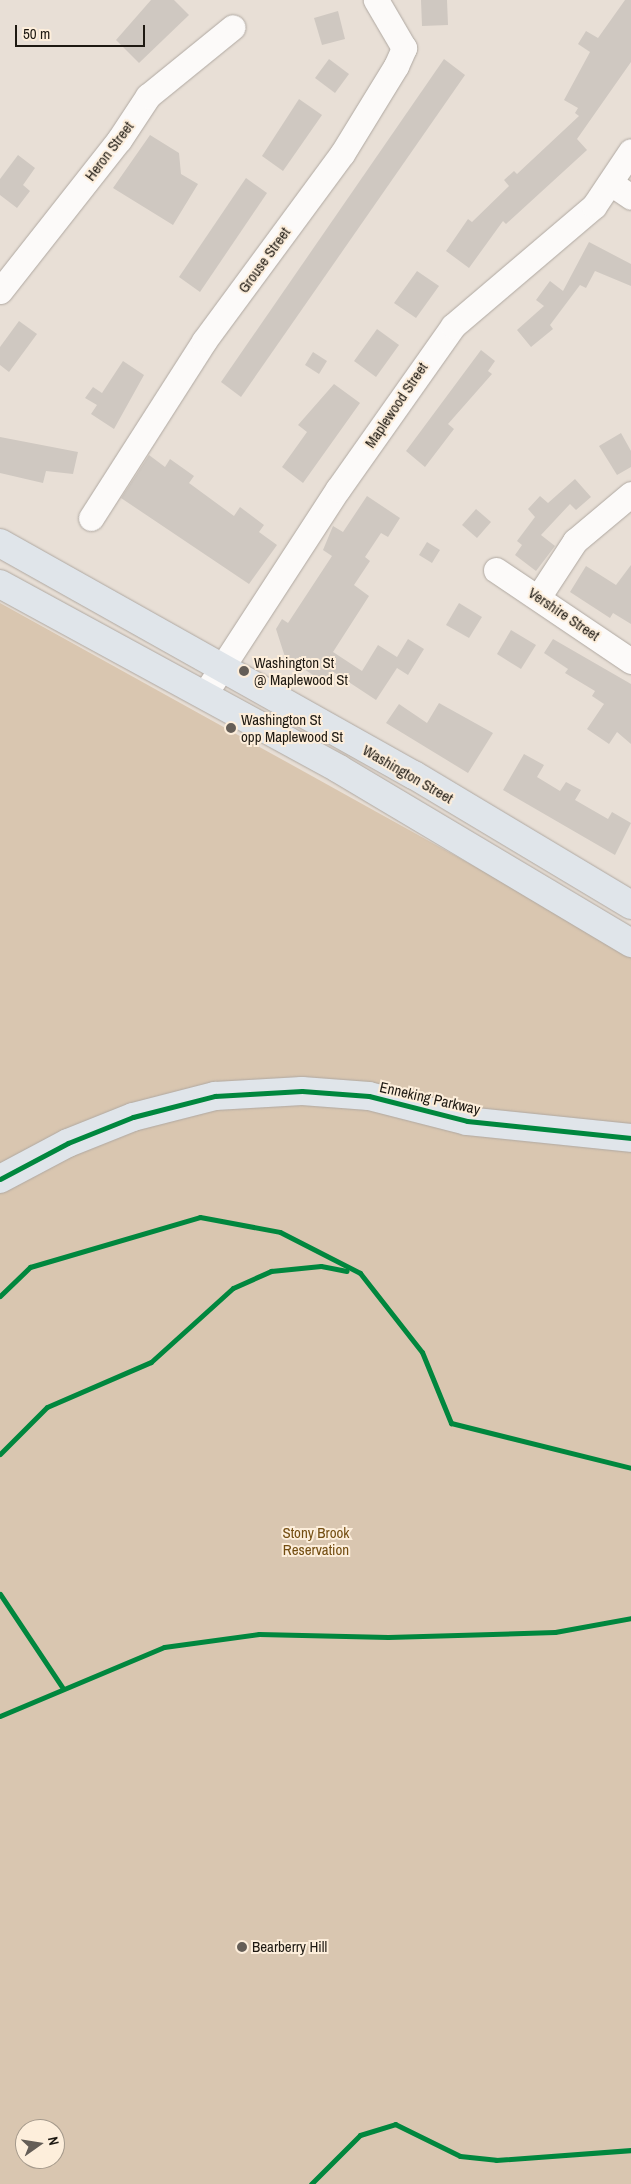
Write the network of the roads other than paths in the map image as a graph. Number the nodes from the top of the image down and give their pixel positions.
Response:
1 (376, 0) edge
2 (234, 26) dead end
3 (631, 152) edge
4 (621, 190) edge
5 (0, 291) edge
6 (631, 494) edge
7 (90, 518) dead end
8 (0, 543) edge
9 (496, 570) dead end
10 (0, 584) edge
11 (538, 596) junction
12 (631, 661) edge
13 (218, 668) junction
14 (204, 695) junction
15 (631, 905) edge
16 (631, 943) edge
17 (631, 1138) edge
18 (0, 1179) edge

1 - 7 street, Grouse Street
2 - 5 street, Heron Street
3 - 4 street, Maplewood Street
4 - 13 street, Maplewood Street
6 - 11 street
8 - 13 main road, Washington Street
9 - 11 street, Vershire Street
10 - 14 main road, Washington Street
11 - 12 street, Vershire Street
13 - 14 street, Maplewood Street
13 - 15 main road, Washington Street
14 - 16 main road, Washington Street
17 - 18 main road, Enneking Parkway

